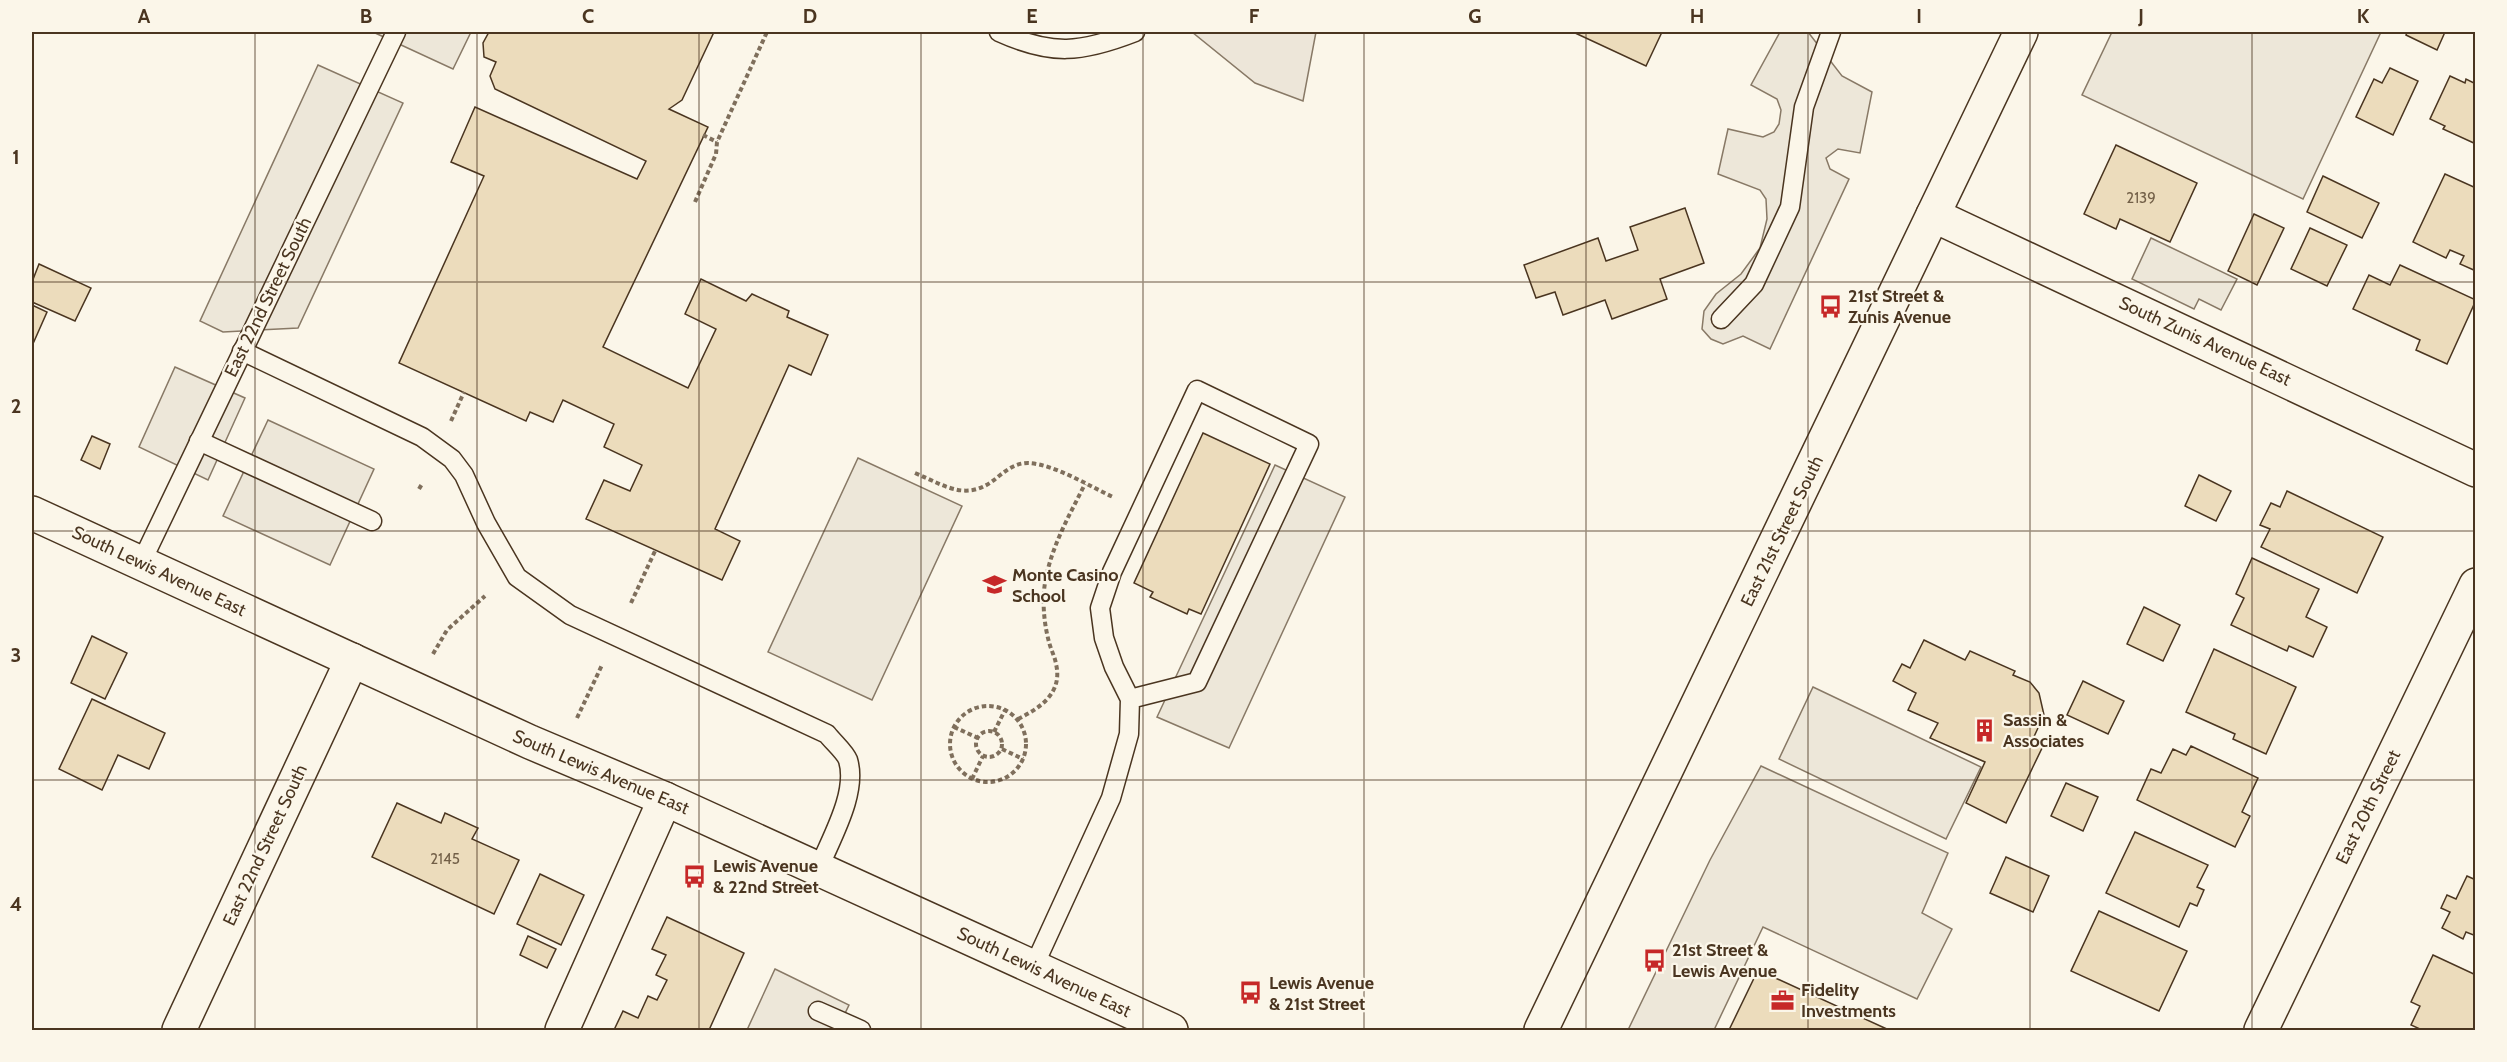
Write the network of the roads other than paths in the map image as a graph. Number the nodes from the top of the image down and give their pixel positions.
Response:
1 (396, 32) edge
2 (999, 32) edge
3 (1134, 32) edge
4 (1831, 32) edge
5 (2020, 32) edge
6 (1934, 215) junction
7 (1720, 319) dead end
8 (242, 351) junction
9 (199, 441) junction
10 (2475, 470) edge
11 (32, 513) edge
12 (372, 521) dead end
13 (141, 563) junction
14 (2475, 585) edge
15 (352, 660) junction
16 (1130, 699) junction
17 (665, 799) junction
18 (819, 868) junction
19 (1034, 966) junction
20 (818, 1011) dead end
21 (1157, 1028) edge
22 (179, 1030) edge
23 (562, 1030) edge
24 (861, 1030) edge
25 (1541, 1030) edge
26 (2261, 1030) edge

1 - 8 lane, East 22nd Street South
2 - 3 lane
4 - 7 lane
5 - 6 main road, East 21st Street South
6 - 10 main road, South Zunis Avenue East
6 - 25 main road, East 21st Street South
8 - 9 lane, East 22nd Street South
8 - 18 lane
9 - 12 lane
9 - 13 lane, East 22nd Street South
11 - 13 main road, South Lewis Avenue East
13 - 15 main road, South Lewis Avenue East
14 - 26 main road, East 20th Street
15 - 17 main road, South Lewis Avenue East
15 - 22 main road, East 22nd Street South
16 - 16 lane
16 - 19 lane
17 - 18 main road, South Lewis Avenue East
17 - 23 main road
18 - 19 main road, South Lewis Avenue East
19 - 21 main road, South Lewis Avenue East
20 - 24 lane

